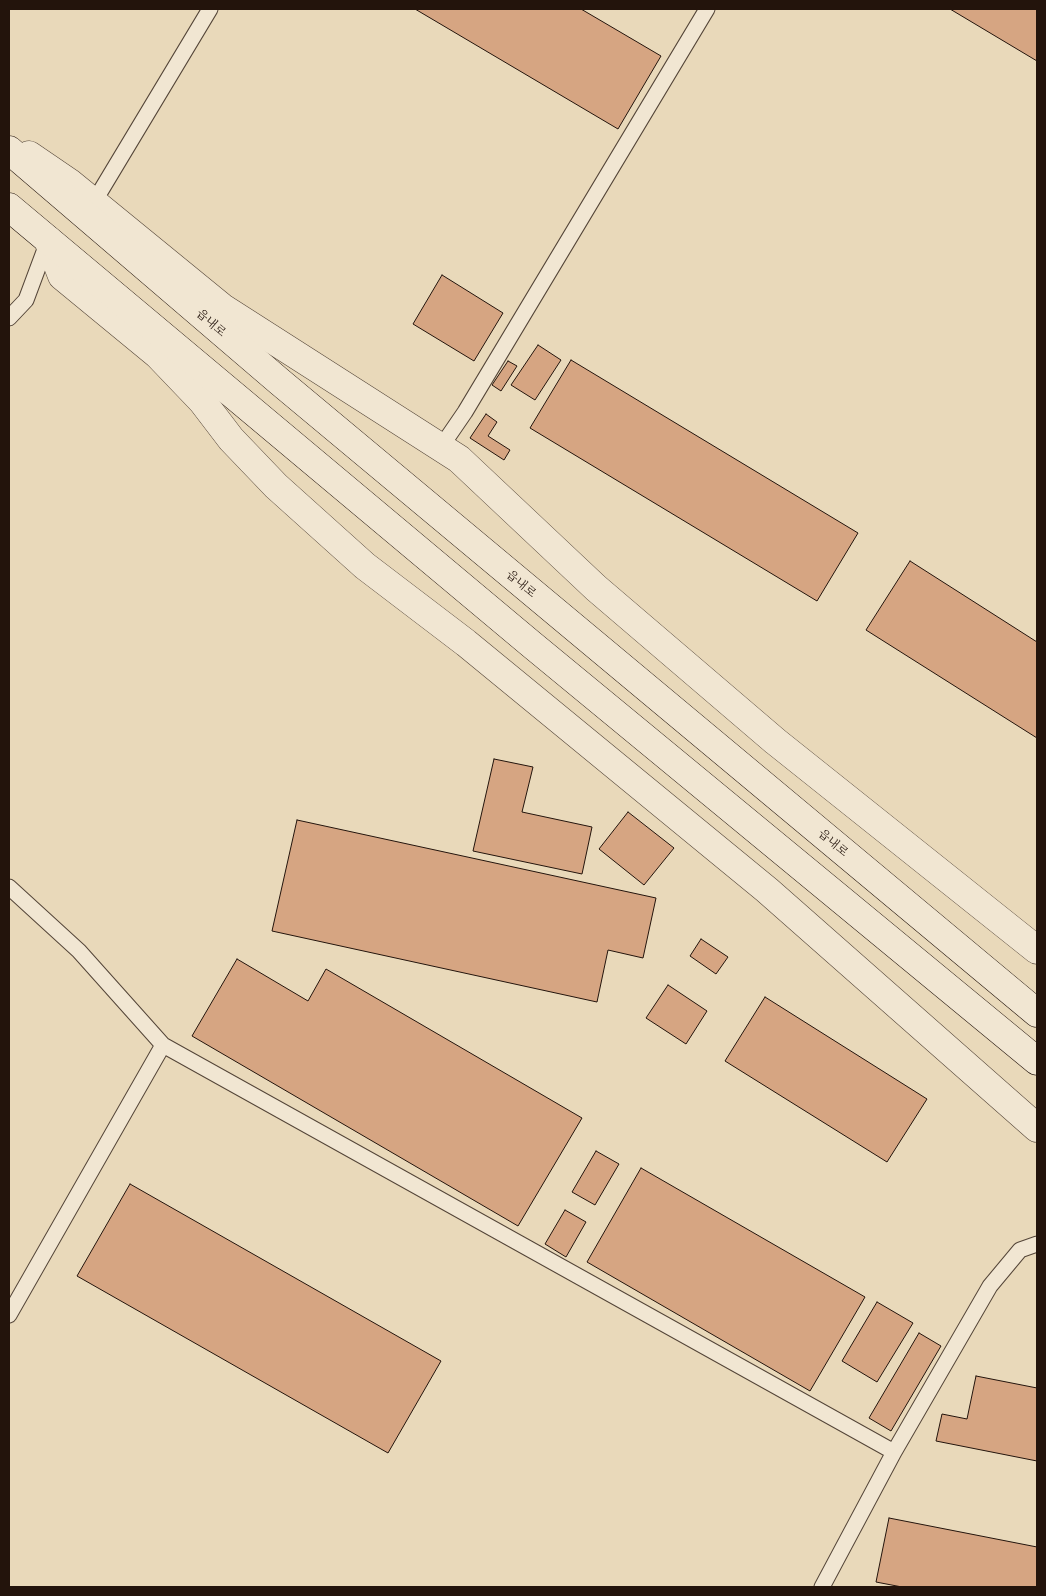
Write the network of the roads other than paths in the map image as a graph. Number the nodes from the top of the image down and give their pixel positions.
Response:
1 (210, 9) edge
2 (707, 9) edge
3 (9, 142) edge
4 (9, 150) edge
5 (94, 202) junction
6 (9, 207) edge
7 (48, 240) junction
8 (9, 318) edge
9 (441, 447) junction
10 (9, 888) edge
11 (1037, 950) edge
12 (1037, 1013) edge
13 (163, 1045) junction
14 (1037, 1061) edge
15 (1037, 1128) edge
16 (1037, 1244) edge
17 (9, 1315) edge
18 (894, 1452) junction
19 (822, 1587) edge

1 - 5 lane
2 - 9 lane
3 - 5 street
4 - 12 street, 읍내로
5 - 9 street
6 - 7 street
7 - 8 lane
7 - 14 street
7 - 15 street
9 - 11 street
10 - 13 lane
13 - 17 lane
13 - 18 lane
16 - 18 lane
18 - 19 lane

